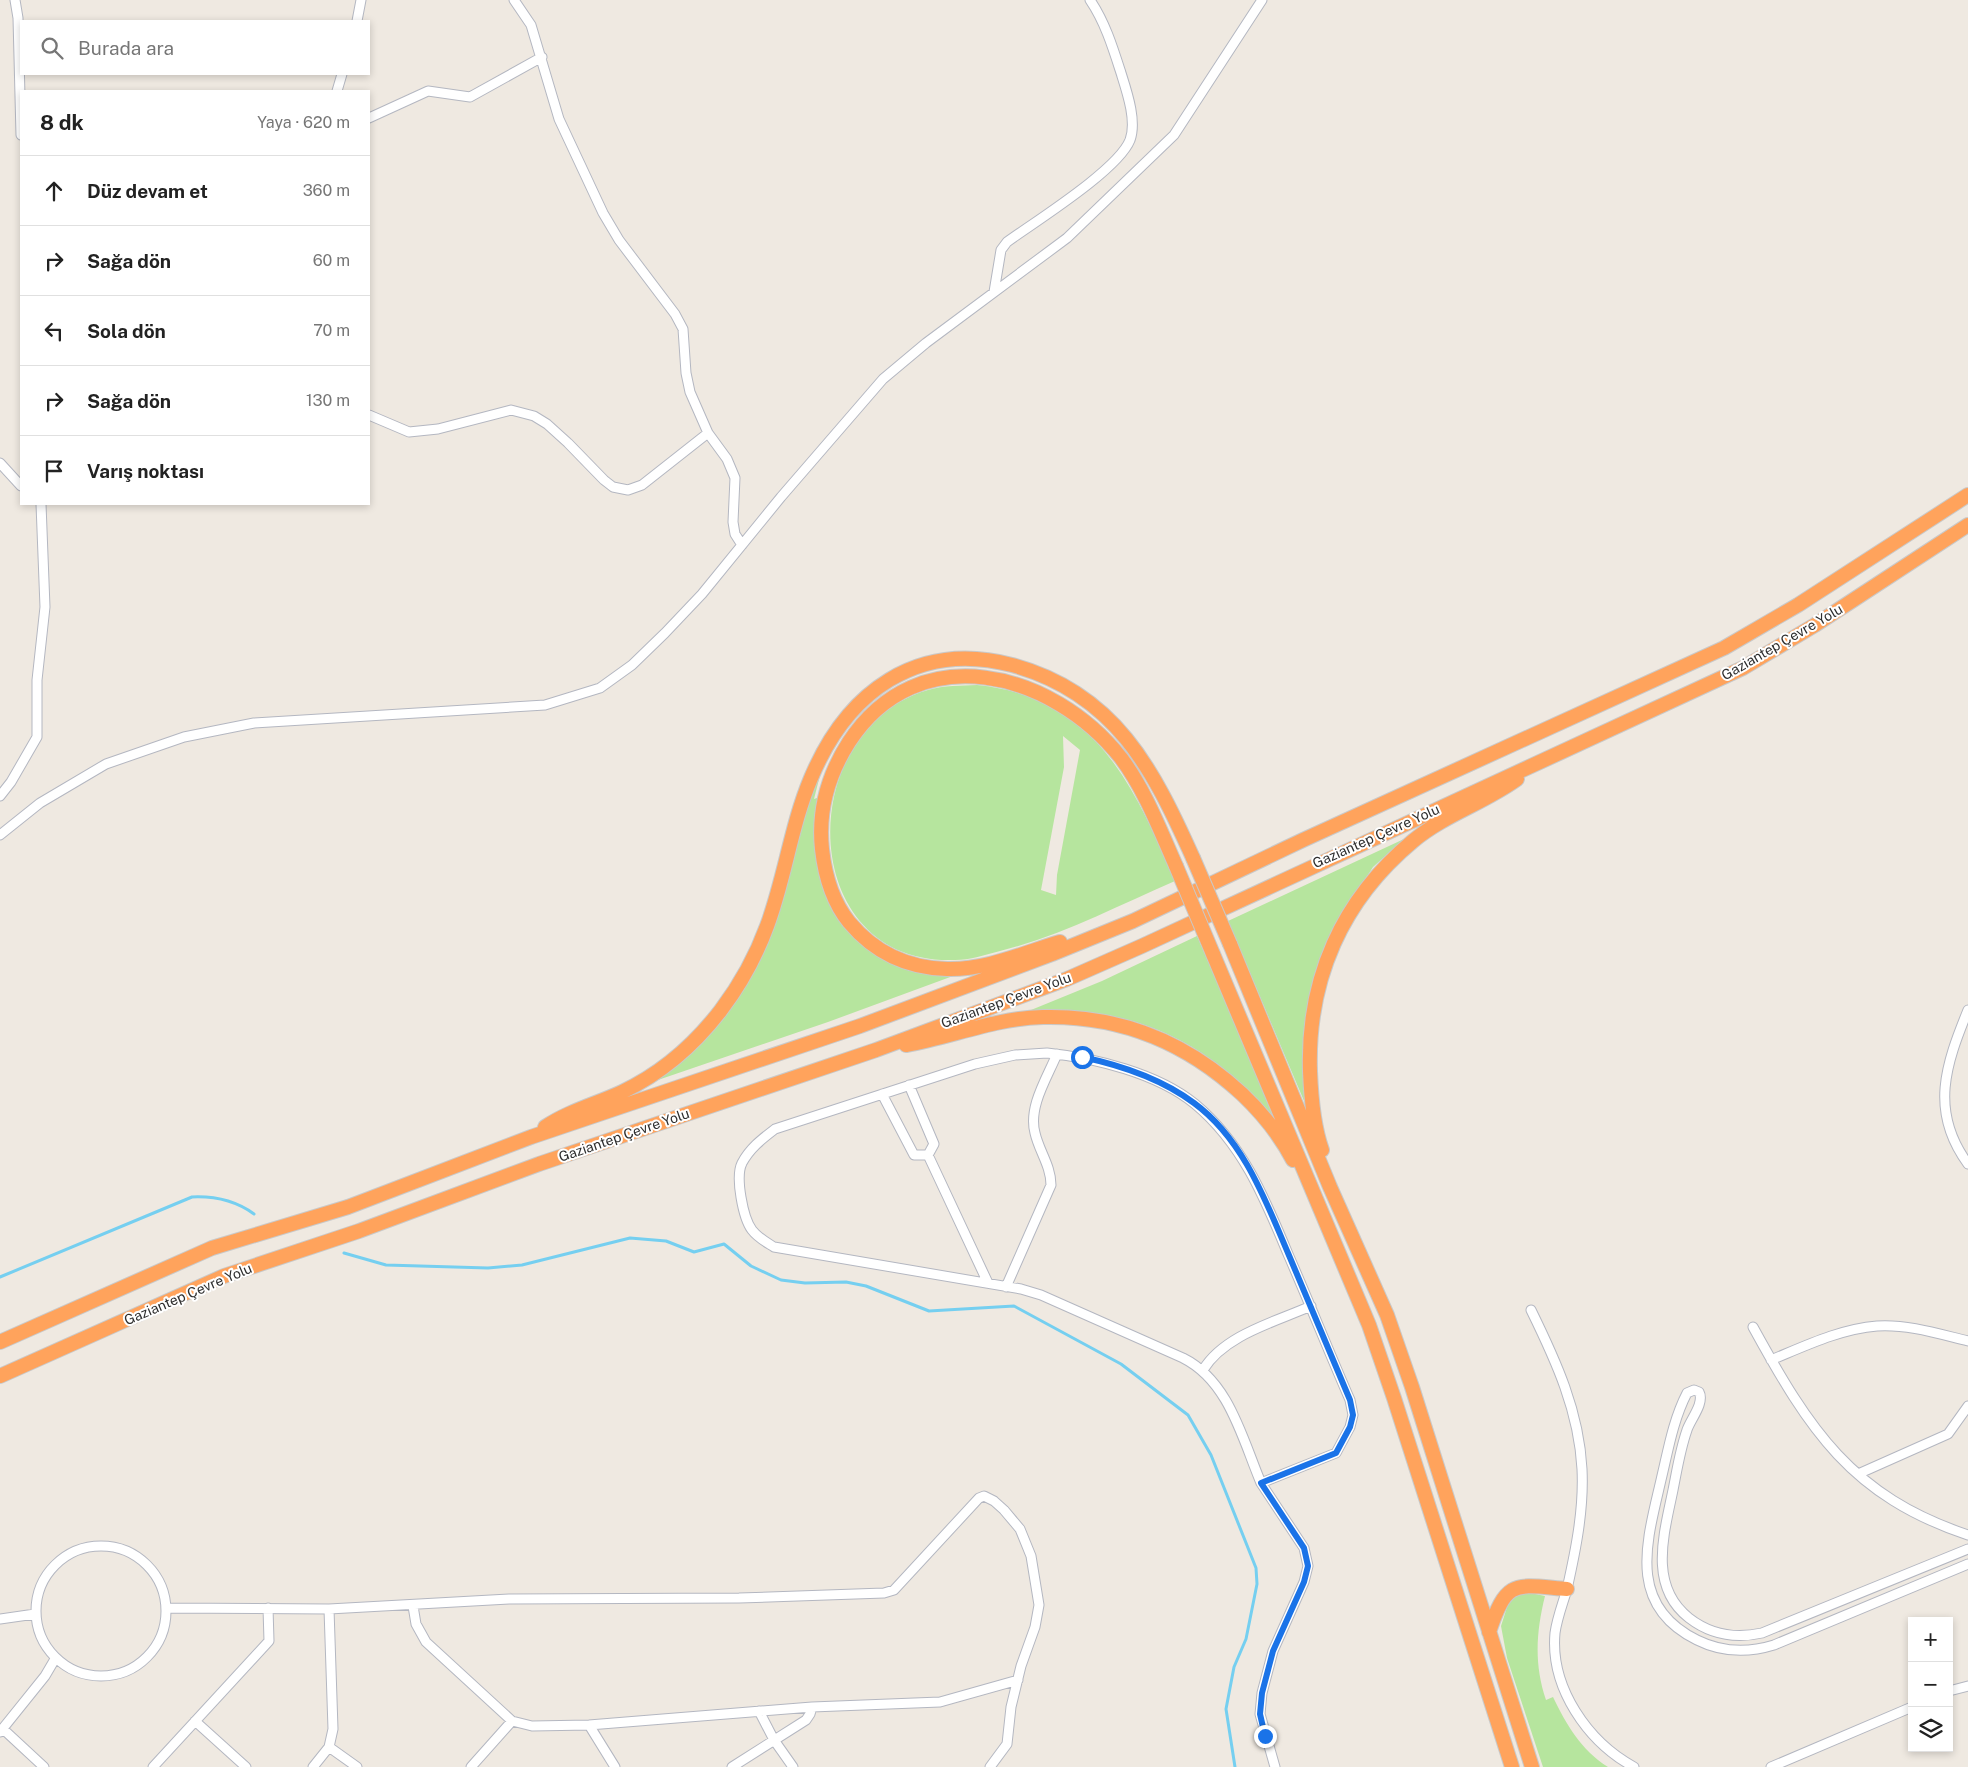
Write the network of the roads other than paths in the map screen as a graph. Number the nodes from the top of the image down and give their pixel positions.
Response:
1 (15, 0) edge
2 (361, 0) edge
3 (514, 0) edge
4 (1090, 0) edge
5 (1262, 0) edge
6 (357, 20) edge
7 (542, 56) junction
8 (342, 75) edge
9 (337, 90) edge
10 (20, 96) edge
11 (370, 118) edge
12 (994, 292) junction
13 (370, 415) edge
14 (708, 433) junction
15 (0, 463) edge
16 (20, 485) edge
17 (1968, 495) edge
18 (41, 505) edge
19 (1968, 525) edge
20 (742, 545) junction
21 (1538, 762) junction
22 (0, 796) edge
23 (0, 835) edge
24 (1133, 921) junction
25 (1968, 1010) edge
26 (1966, 1023) edge
27 (876, 1050) junction
28 (1056, 1054) junction
29 (909, 1085) junction
30 (882, 1094) junction
31 (531, 1137) junction
32 (928, 1155) junction
33 (1968, 1164) edge
34 (1355, 1240) junction
35 (1337, 1248) junction
36 (988, 1284) junction
37 (1006, 1287) junction
38 (1311, 1306) junction
39 (1531, 1310) dead end
40 (1752, 1327) dead end
41 (1968, 1341) edge
42 (0, 1342) edge
43 (1771, 1360) junction
44 (1203, 1370) junction
45 (0, 1376) edge
46 (1968, 1406) edge
47 (1858, 1474) junction
48 (1261, 1483) junction
49 (1968, 1535) edge
50 (1968, 1549) edge
51 (1968, 1564) edge
52 (1567, 1589) junction
53 (413, 1606) junction
54 (166, 1608) junction
55 (268, 1608) junction
56 (329, 1609) junction
57 (35, 1614) junction
58 (0, 1619) edge
59 (1489, 1632) junction
60 (55, 1659) junction
61 (1018, 1680) junction
62 (1968, 1686) edge
63 (1953, 1690) edge
64 (812, 1707) junction
65 (1908, 1709) edge
66 (759, 1711) junction
67 (512, 1720) junction
68 (195, 1721) junction
69 (589, 1725) junction
70 (1, 1731) edge
71 (774, 1740) junction
72 (329, 1747) junction
73 (44, 1767) edge
74 (153, 1767) edge
75 (246, 1767) edge
76 (313, 1767) edge
77 (357, 1767) edge
78 (471, 1767) edge
79 (615, 1767) edge
80 (732, 1767) edge
81 (793, 1767) edge
82 (990, 1767) edge
83 (1275, 1767) edge
84 (1512, 1767) edge
85 (1532, 1767) edge
86 (1634, 1767) edge
87 (1771, 1767) edge

1 - 10 street
2 - 6 street
3 - 7 street
4 - 12 street
5 - 12 street
7 - 11 street
7 - 14 street
8 - 9 street
12 - 20 street
13 - 14 street
14 - 20 street
15 - 16 street
17 - 24 highway, Gaziantep Çevre Yolu
18 - 22 street
19 - 21 highway, Gaziantep Çevre Yolu
20 - 23 street
21 - 27 highway, Gaziantep Çevre Yolu
21 - 34 highway
24 - 31 highway, Gaziantep Çevre Yolu
24 - 35 highway, bridge
25 - 26 street
26 - 33 street
27 - 35 highway
27 - 45 highway, Gaziantep Çevre Yolu
28 - 29 street
28 - 37 street
28 - 38 street
29 - 30 street
29 - 32 street
30 - 32 street
30 - 36 street
31 - 34 highway, bridge
31 - 42 highway, Gaziantep Çevre Yolu
32 - 36 street
34 - 59 highway
35 - 84 highway
36 - 37 street
37 - 44 street
38 - 44 street
38 - 48 street
39 - 52 street
40 - 43 street
41 - 43 street
43 - 47 street
44 - 48 street
46 - 47 street
47 - 49 street
48 - 83 street
50 - 51 street
52 - 59 highway
52 - 86 street
53 - 56 street
53 - 61 street
53 - 67 street
54 - 55 street
54 - 57 street
54 - 60 street
55 - 56 street
55 - 68 street
56 - 72 street
57 - 58 street
57 - 60 street
59 - 85 highway
60 - 70 street
61 - 64 street
61 - 82 street
62 - 63 street
64 - 66 street
64 - 71 street
65 - 87 street
66 - 69 street
66 - 71 street
67 - 69 street
67 - 78 street
68 - 74 street
68 - 75 street
69 - 79 street
70 - 73 street
71 - 80 street
71 - 81 street
72 - 76 street
72 - 77 street

